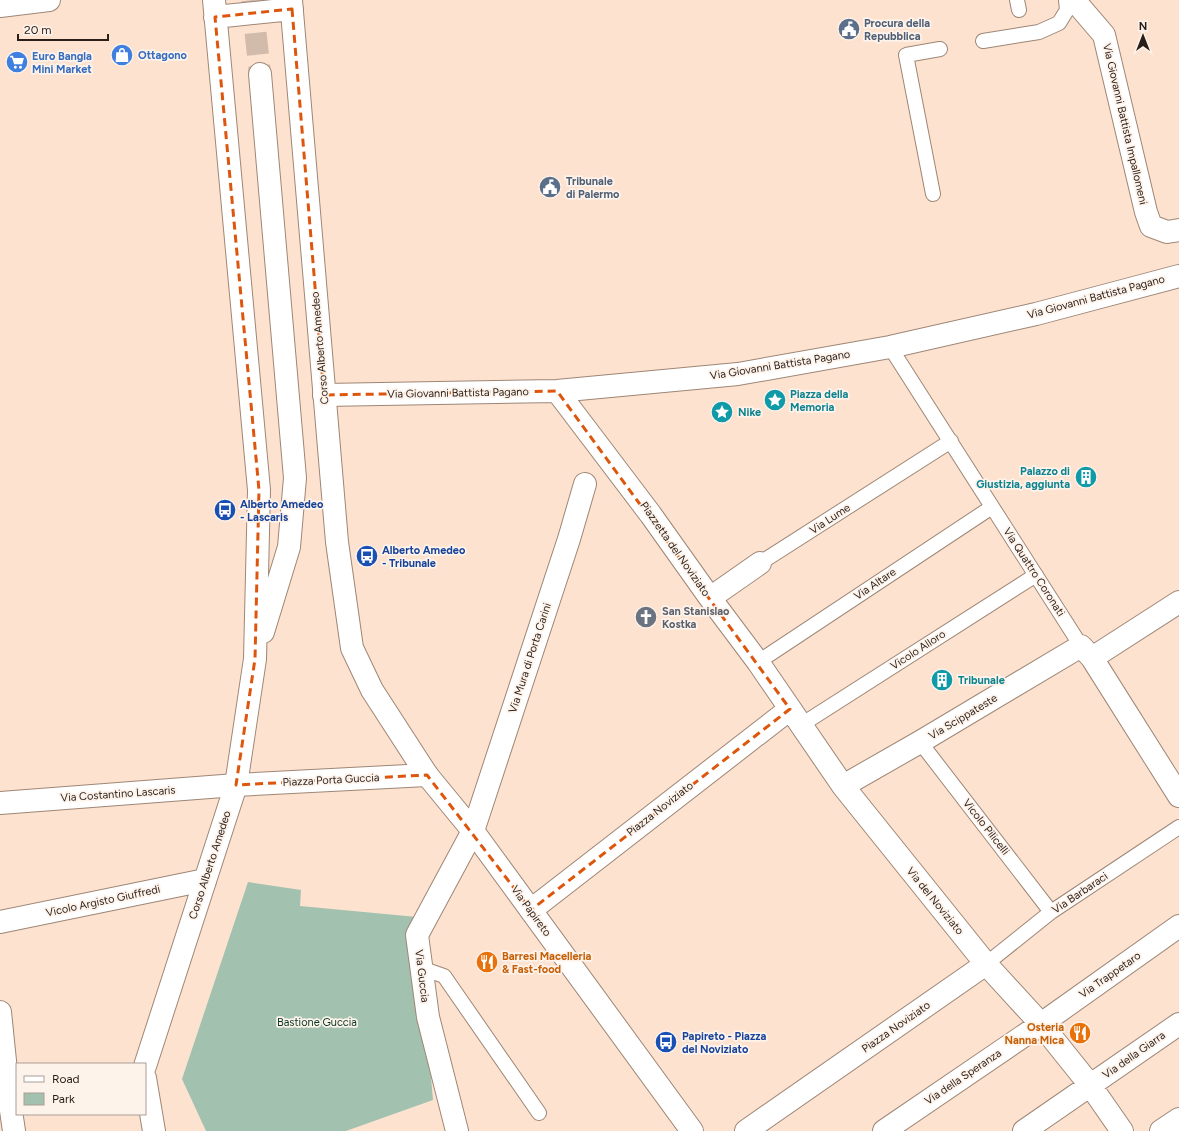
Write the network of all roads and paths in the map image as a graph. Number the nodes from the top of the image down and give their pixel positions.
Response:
1 (49, 0) edge
2 (1066, 0) edge
3 (1074, 0) edge
4 (292, 5) edge
5 (0, 6) edge
6 (214, 8) edge
7 (983, 41) dead end
8 (940, 49) dead end
9 (260, 74) tunnel mouth
10 (933, 194) dead end
11 (1179, 230) edge
12 (1179, 276) edge
13 (890, 347) junction
14 (558, 391) junction
15 (324, 395) junction
16 (951, 441) junction
17 (585, 484) dead end
18 (992, 506) junction
19 (760, 563) joint
20 (1036, 575) junction
21 (710, 598) junction
22 (1179, 602) edge
23 (1086, 652) junction
24 (255, 659) junction
25 (758, 662) junction
26 (372, 690) joint
27 (796, 717) junction
28 (920, 742) junction
29 (427, 775) junction
30 (236, 785) junction
31 (843, 786) junction
32 (1179, 796) edge
33 (0, 803) edge
34 (1179, 827) edge
35 (473, 831) junction
36 (205, 880) junction
37 (530, 910) junction
38 (1051, 912) junction
39 (0, 922) edge
40 (1179, 926) edge
41 (986, 964) junction
42 (421, 968) junction
43 (0, 1012) edge
44 (1041, 1024) junction
45 (1179, 1024) edge
46 (146, 1063) edge
47 (146, 1084) edge
48 (1090, 1085) junction
49 (4, 1091) edge
50 (539, 1114) dead end
51 (1179, 1119) edge
52 (14, 1131) edge
53 (154, 1131) edge
54 (457, 1131) edge
55 (692, 1131) edge
56 (746, 1131) edge
57 (884, 1131) edge
58 (1024, 1131) edge
59 (1122, 1131) edge
60 (1161, 1131) edge

1 - 5 street
2 - 7 lane
3 - 11 street, Via Giovanni Battista Impallomeni
4 - 6 street
4 - 15 street, Corso Alberto Amedeo
6 - 24 street, Corso Alberto Amedeo
8 - 10 lane
9 - 24 street, Corso Alberto Amedeo
12 - 13 street, Via Giovanni Battista Pagano
13 - 14 street, Via Giovanni Battista Pagano
13 - 16 lane, Via Quattro Coronati
14 - 15 street, Via Giovanni Battista Pagano
14 - 21 street, Piazzetta del Noviziato
15 - 26 street, Corso Alberto Amedeo
16 - 18 lane, Via Quattro Coronati
16 - 19 lane, Via Lume
17 - 35 street, Via Mura di Porta Carini
18 - 20 lane, Via Quattro Coronati
18 - 25 lane, Via Altare
19 - 21 street, Via Lume
20 - 23 lane, Via Quattro Coronati
20 - 27 lane, Vicolo Alloro
21 - 25 street, Piazzetta del Noviziato
22 - 23 street, Via Scippateste
23 - 28 street, Via Scippateste
23 - 32 street, Via Quattro Coronati
24 - 30 street, Corso Alberto Amedeo
25 - 27 street, Piazzetta del Noviziato
26 - 29 street, Via Papireto
27 - 31 street, Via del Noviziato
27 - 37 street, Piazza Noviziato
28 - 31 street, Via Scippateste
28 - 38 lane, Vicolo Pilicelli
29 - 30 street, Piazza Porta Guccia
29 - 35 street, Via Papireto
30 - 33 street, Via Costantino Lascaris
30 - 36 street, Corso Alberto Amedeo
31 - 41 street, Via del Noviziato
34 - 38 lane, Via Barbaraci
35 - 37 street, Via Papireto
35 - 42 street, Via Guccia
36 - 39 street, Vicolo Argisto Giuffredi
36 - 46 street, Corso Alberto Amedeo
37 - 55 street, Via Papireto
38 - 41 lane, Via Barbaraci
40 - 44 street, Via Trappetaro
41 - 44 street, Via del Noviziato
41 - 56 street, Piazza Noviziato
42 - 50 lane
42 - 54 street, Via Guccia
43 - 49 street
44 - 48 street, Via del Noviziato
44 - 57 street, Via della Speranza
45 - 48 street, Via della Giarra
47 - 53 street
48 - 58 street, Via della Giarra
48 - 59 street, Via del Noviziato
49 - 52 street
51 - 60 street

